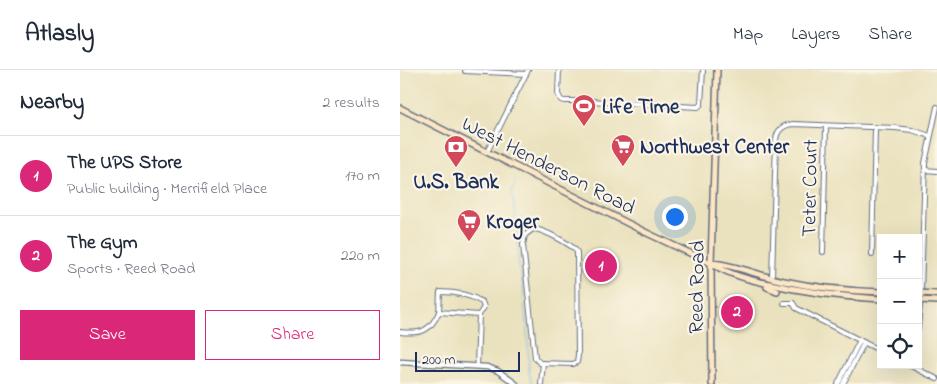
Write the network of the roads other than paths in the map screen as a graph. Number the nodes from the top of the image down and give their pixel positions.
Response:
1 (559, 70) edge
2 (703, 70) edge
3 (717, 70) edge
4 (466, 71) edge
5 (527, 72) edge
6 (937, 107) edge
7 (400, 108) edge
8 (826, 126) junction
9 (875, 128) junction
10 (930, 136) junction
11 (487, 152) junction
12 (924, 170) junction
13 (937, 171) edge
14 (823, 252) dead end
15 (872, 254) dead end
16 (711, 263) junction
17 (772, 278) junction
18 (920, 279) edge
19 (754, 281) junction
20 (777, 291) dead end
21 (877, 292) edge
22 (922, 293) edge
23 (937, 294) edge
24 (877, 299) edge
25 (922, 300) edge
26 (937, 301) edge
27 (784, 303) dead end
28 (439, 312) junction
29 (478, 315) junction
30 (400, 332) edge
31 (862, 341) junction
32 (877, 349) edge
33 (400, 362) edge
34 (543, 363) junction
35 (477, 366) junction
36 (917, 369) edge
37 (937, 380) edge
38 (513, 383) edge
39 (542, 384) edge
40 (712, 384) edge
41 (838, 384) edge
42 (843, 384) edge

1 - 2 street
3 - 16 main road, Reed Road
4 - 5 street
5 - 11 street
6 - 10 street
7 - 11 main road, West Henderson Road
8 - 9 street
8 - 14 street, Teter Court
8 - 17 street
9 - 10 street
9 - 15 street
10 - 12 street
11 - 16 main road, West Henderson Road
12 - 13 street
12 - 18 street
16 - 17 main road, West Henderson Road
16 - 19 main road, West Henderson Road
16 - 40 main road, Reed Road
17 - 21 main road, West Henderson Road
19 - 20 main road
19 - 24 main road, West Henderson Road
22 - 23 main road
25 - 26 main road
27 - 31 street
28 - 29 street
28 - 29 street
28 - 30 street
29 - 35 street
31 - 32 street
31 - 41 street
31 - 42 street
33 - 35 street
34 - 34 street
34 - 39 street
35 - 38 street
36 - 37 street

